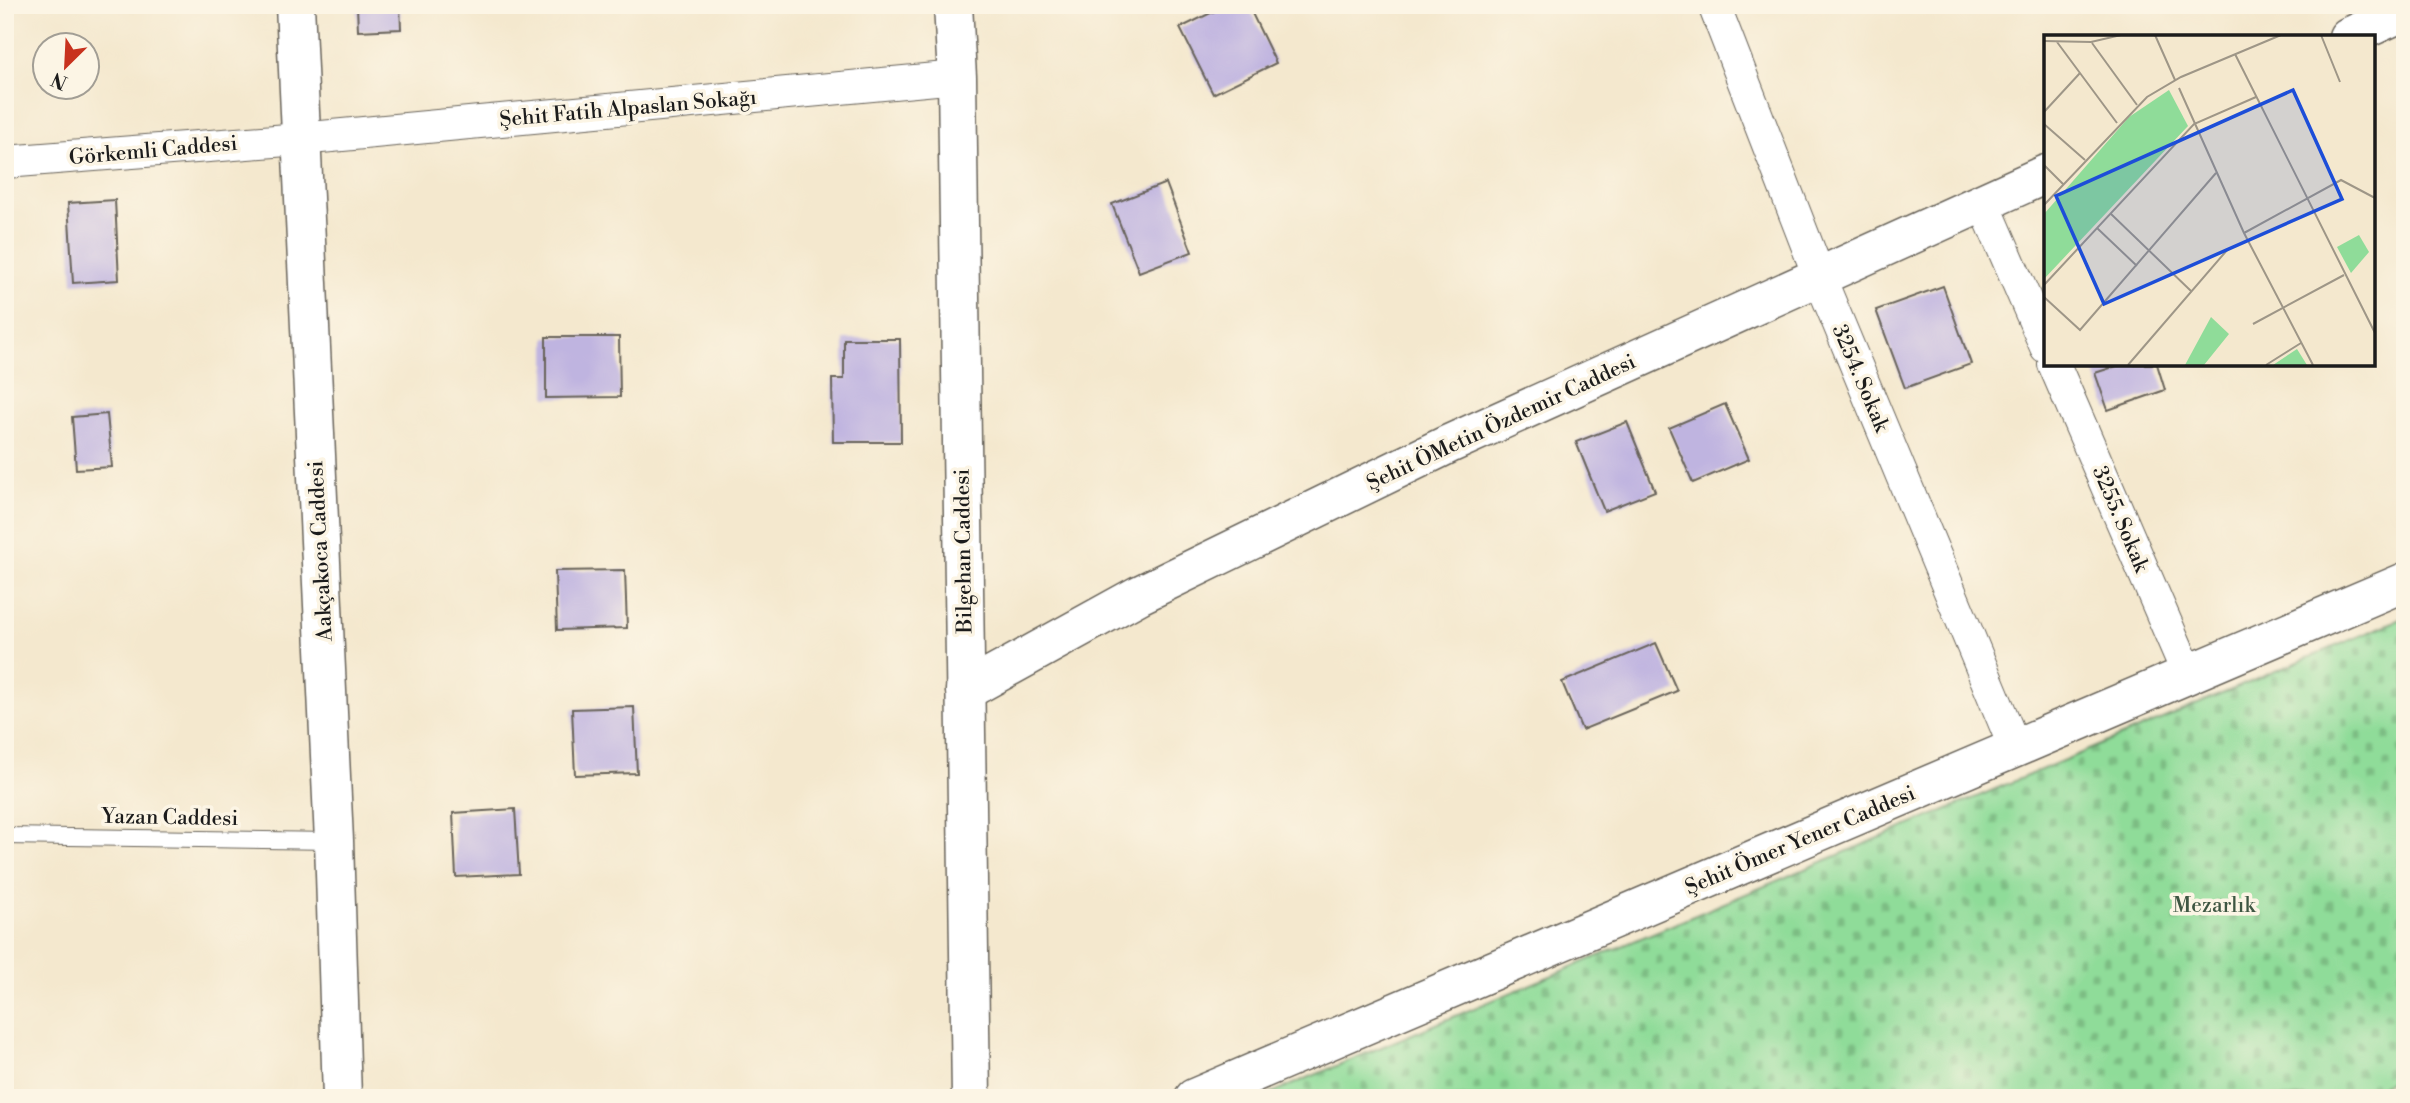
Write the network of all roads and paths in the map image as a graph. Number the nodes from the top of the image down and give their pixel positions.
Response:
1 (295, 5) edge
2 (953, 5) edge
3 (1714, 5) edge
4 (2405, 11) edge
5 (2352, 35) edge
6 (957, 78) junction
7 (300, 139) junction
8 (5, 162) edge
9 (2044, 175) edge
10 (1983, 202) junction
11 (1819, 276) junction
12 (2044, 341) edge
13 (2055, 366) edge
14 (2405, 582) edge
15 (2188, 674) junction
16 (965, 691) junction
17 (2015, 748) junction
18 (5, 836) edge
19 (334, 841) junction
20 (342, 1098) edge
21 (971, 1098) edge
22 (1194, 1098) edge

1 - 7 street, Aakçakoca Caddesi
2 - 6 street, Bilgehan Caddesi
3 - 11 street, 3254. Sokak
4 - 5 street
6 - 7 street, Şehit Fatih Alpaslan Sokağı
6 - 16 street, Bilgehan Caddesi
7 - 8 street, Görkemli Caddesi
7 - 19 street, Aakçakoca Caddesi
9 - 10 street, Şehit ÖMetin Özdemir Caddesi
10 - 11 street, Şehit ÖMetin Özdemir Caddesi
10 - 12 street
11 - 16 street, Şehit ÖMetin Özdemir Caddesi
11 - 17 street, 3254. Sokak
13 - 15 street, 3255. Sokak
14 - 15 street, Şehit Ömer Yener Caddesi
15 - 17 street, Şehit Ömer Yener Caddesi
16 - 21 street, Bilgehan Caddesi
17 - 22 street, Şehit Ömer Yener Caddesi
18 - 19 lane, Yazan Caddesi
19 - 20 street, Aakçakoca Caddesi

